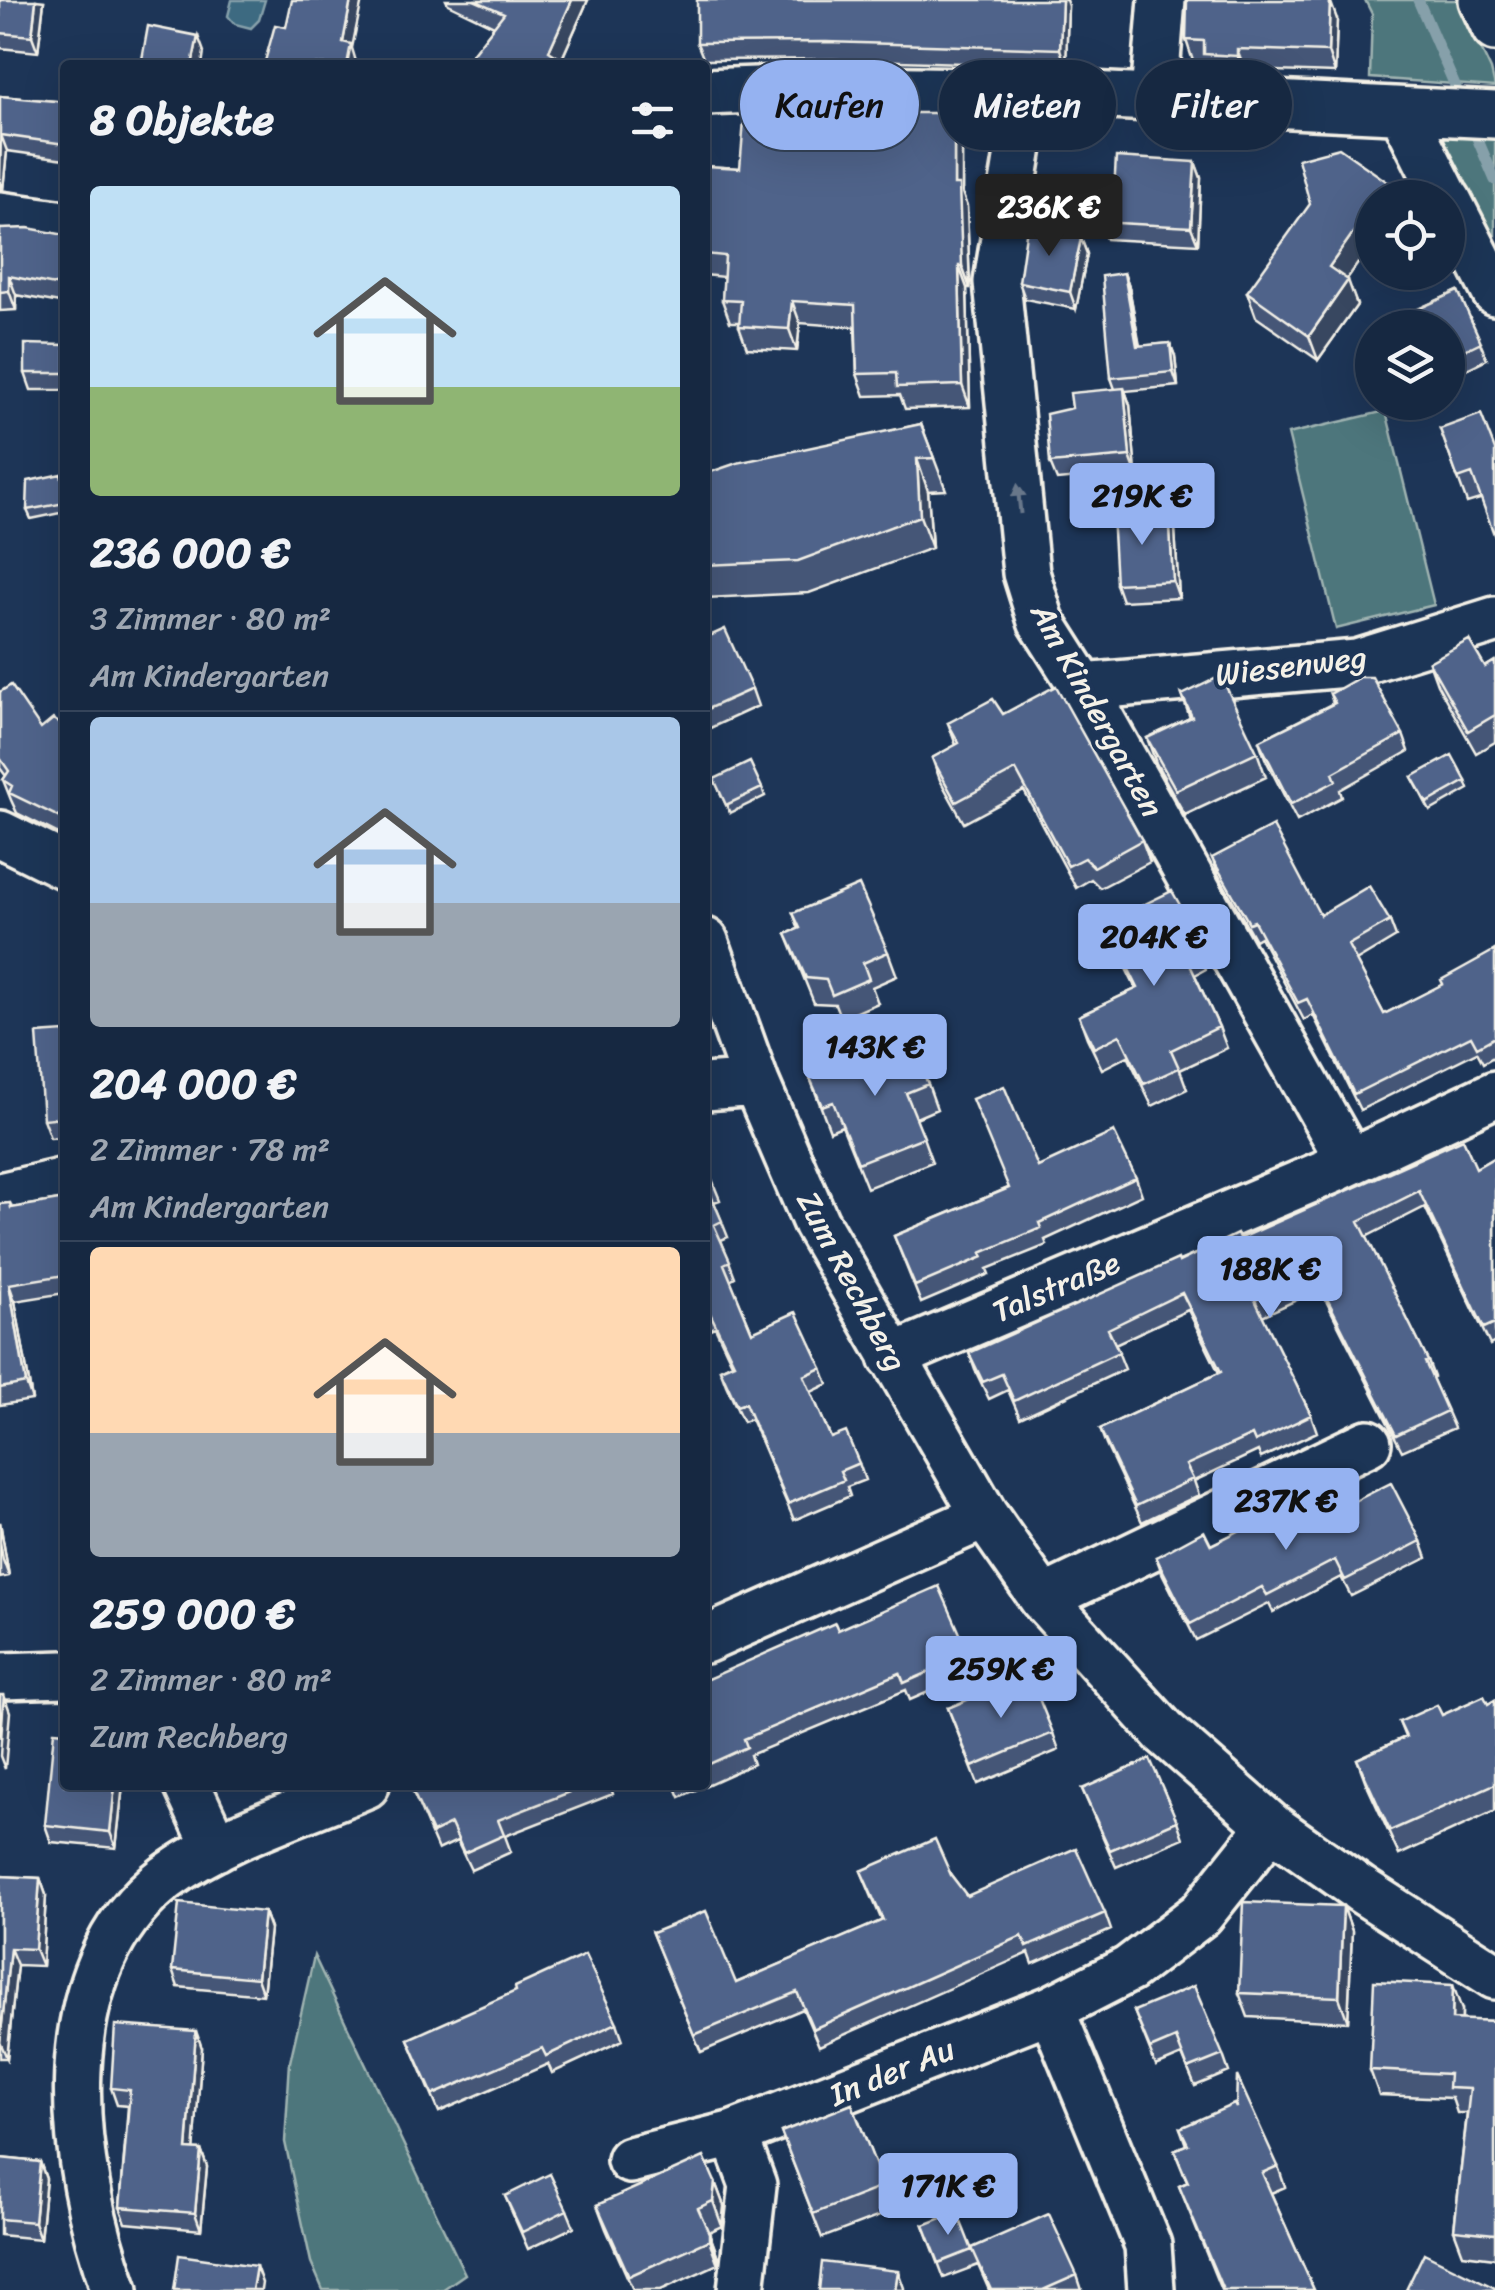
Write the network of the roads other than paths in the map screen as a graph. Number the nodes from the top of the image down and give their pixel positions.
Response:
1 (1162, 0) edge
2 (1482, 0) edge
3 (1495, 28) edge
4 (1157, 60) edge
5 (939, 90) edge
6 (710, 92) edge
7 (1292, 104) edge
8 (1410, 111) junction
9 (1495, 115) edge
10 (1019, 150) edge
11 (1439, 180) edge
12 (0, 215) edge
13 (60, 223) edge
14 (1465, 234) edge
15 (1495, 292) edge
16 (1495, 620) edge
17 (1083, 687) junction
18 (0, 834) edge
19 (60, 864) edge
20 (710, 955) edge
21 (756, 1083) junction
22 (710, 1087) edge
23 (1495, 1094) edge
24 (1350, 1162) junction
25 (60, 1183) edge
26 (0, 1196) edge
27 (892, 1357) junction
28 (1368, 1444) dead end
29 (985, 1516) junction
30 (1043, 1599) junction
31 (710, 1638) edge
32 (60, 1674) edge
33 (2, 1676) edge
34 (188, 1790) edge
35 (354, 1790) edge
36 (1271, 1826) junction
37 (216, 1848) junction
38 (1495, 1976) edge
39 (1051, 2009) junction
40 (734, 2134) junction
41 (630, 2160) dead end
42 (114, 2290) edge
43 (741, 2290) edge
44 (1151, 2290) edge

1 - 4 street
2 - 3 street
5 - 6 street
7 - 8 street
8 - 9 street
8 - 11 street
17 -> 10 street, Am Kindergarten
12 - 13 street
14 - 15 street
16 - 17 street, Wiesenweg
17 - 24 street, Am Kindergarten
18 - 19 street
20 - 21 street, Zum Rechberg
21 - 22 street
21 - 27 street, Zum Rechberg
23 - 24 street, Talstraße
24 - 27 street, Talstraße
25 - 26 street
27 - 29 street, Zum Rechberg
28 - 30 street
29 - 30 street, Zum Rechberg
29 - 31 street
30 - 36 street, Zum Rechberg
32 - 33 street
34 - 37 street
35 - 37 street
36 - 38 street, Zum Rechberg
36 - 39 street, In der Au
37 - 42 street
39 - 40 street, In der Au
39 - 44 street
40 - 41 street, In der Au
40 - 43 street

